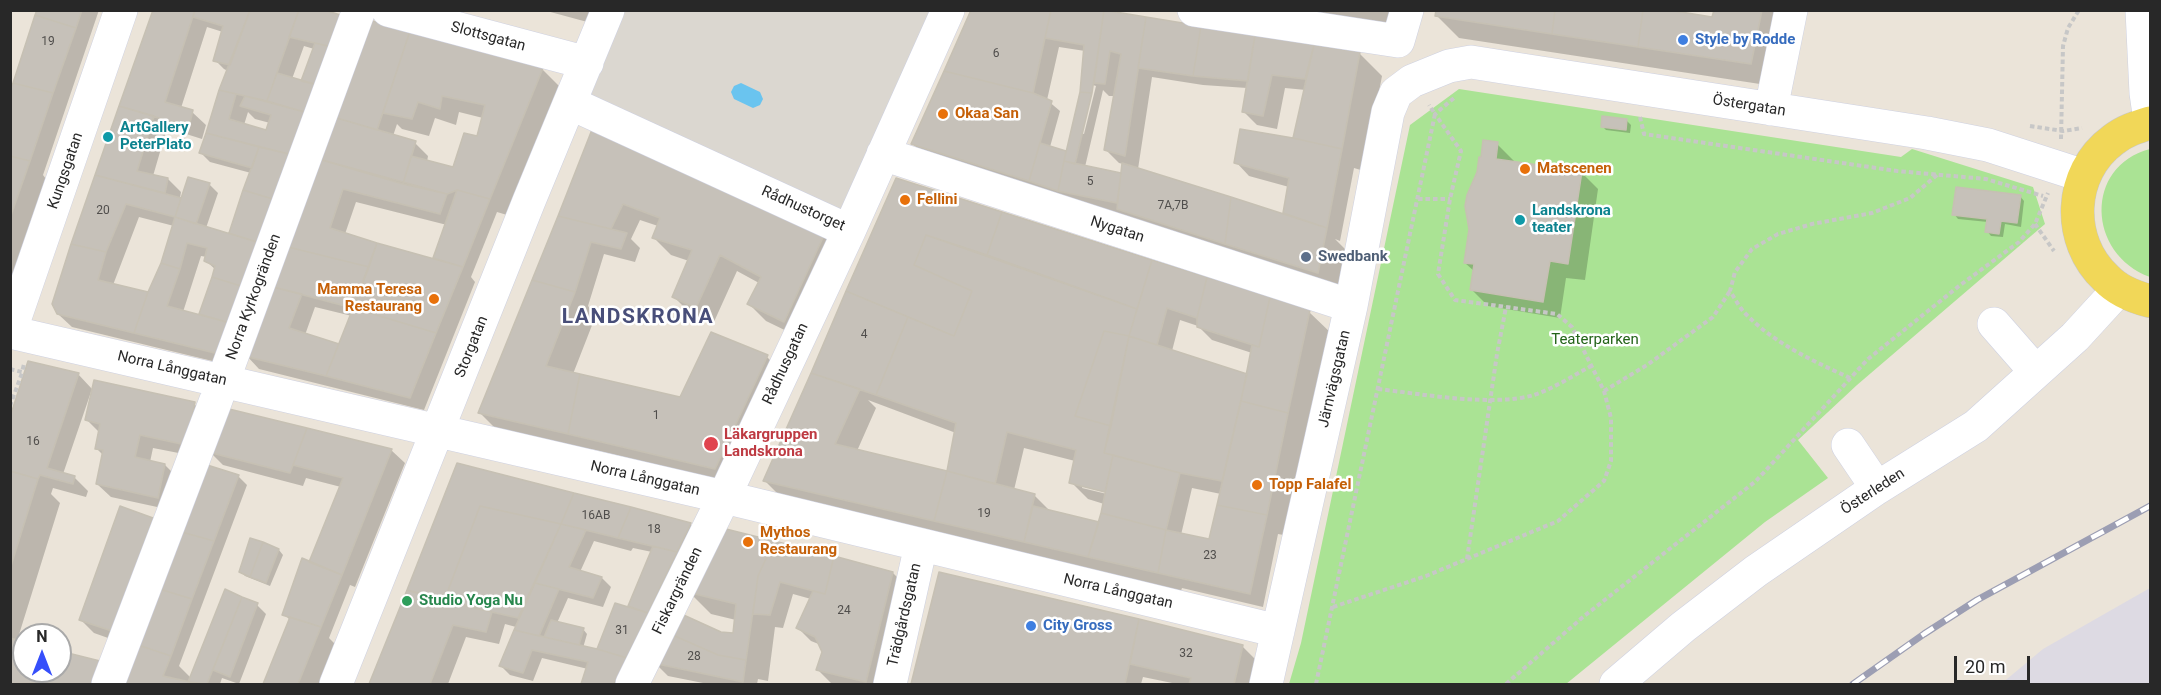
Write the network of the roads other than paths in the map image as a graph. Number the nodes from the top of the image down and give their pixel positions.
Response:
1 (122, 10) edge
2 (359, 10) edge
3 (388, 10) edge
4 (608, 10) edge
5 (948, 10) edge
6 (1194, 10) edge
7 (1407, 10) edge
8 (1791, 10) edge
9 (2142, 10) edge
10 (587, 63) junction
11 (1412, 81) joint
12 (570, 103) junction
13 (1771, 109) junction
14 (2151, 122) edge
15 (883, 154) junction
16 (2084, 176) junction
17 (849, 231) junction
18 (2120, 289) junction
19 (2151, 301) edge
20 (1351, 306) junction
21 (1994, 324) dead end
22 (10, 332) edge
23 (2036, 372) junction
24 (223, 381) junction
25 (438, 432) junction
26 (1848, 445) dead end
27 (1877, 488) junction
28 (724, 497) junction
29 (921, 545) junction
30 (1278, 631) junction
31 (108, 684) edge
32 (336, 684) edge
33 (632, 684) edge
34 (890, 684) edge
35 (1266, 684) edge
36 (1616, 684) edge

1 - 22 street, Kungsgatan
2 - 24 street, Norra Kyrkogränden
3 - 10 street, Slottsgatan
4 - 10 street, Storgatan
5 - 15 street, Rådhustorget
6 - 7 street
8 - 13 street
9 - 14 street
10 - 12 street, Storgatan
11 - 13 street, Östergatan
11 - 20 street, Järnvägsgatan
12 - 17 street, Rådhustorget
12 - 25 street, Storgatan
13 - 16 street, Östergatan
14 - 16 main road
15 - 17 street, Rådhustorget
15 - 20 street, Nygatan
16 - 18 main road
17 - 28 street, Rådhusgatan
18 - 19 main road
18 - 23 street, Österleden
20 - 30 street, Järnvägsgatan
21 - 23 street
22 - 24 street, Norra Långgatan
23 - 27 street, Österleden
24 - 25 street, Norra Långgatan
24 - 31 street, Norra Kyrkogränden
25 - 28 street, Norra Långgatan
25 - 32 street, Storgatan
26 - 27 street
27 - 36 street, Österleden
28 - 29 street, Norra Långgatan
28 - 33 street, Fiskargränden
29 - 30 street, Norra Långgatan
29 - 34 street, Trädgårdsgatan
30 - 35 street, Järnvägsgatan

